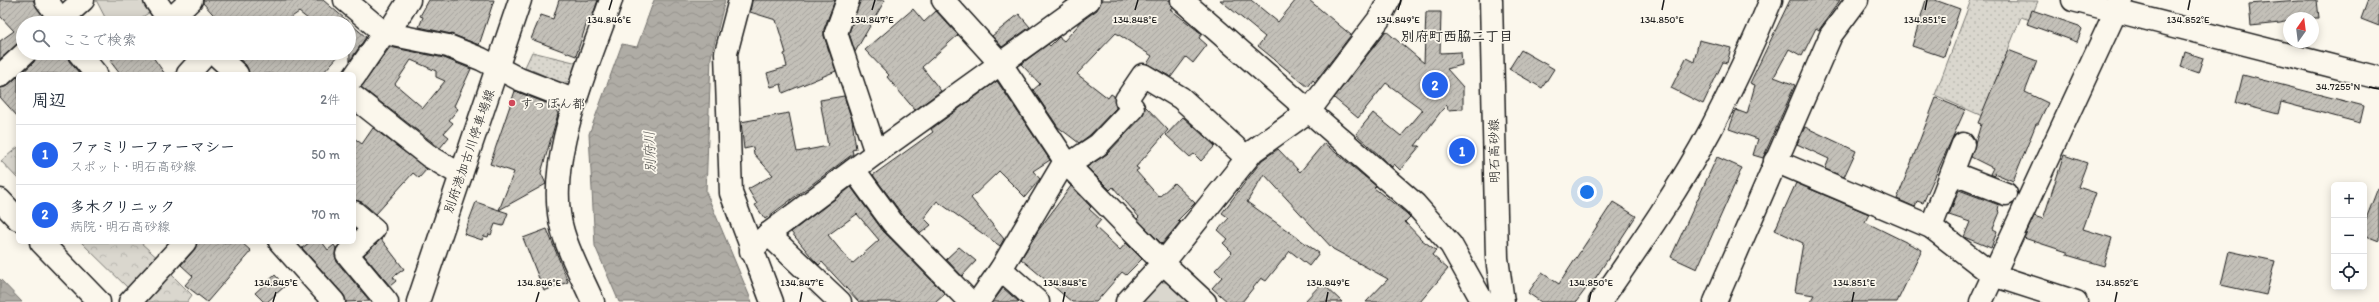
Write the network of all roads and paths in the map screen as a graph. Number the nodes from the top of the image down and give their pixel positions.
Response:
1 (46, 0) edge
2 (83, 0) edge
3 (155, 0) edge
4 (191, 0) edge
5 (345, 0) edge
6 (409, 0) edge
7 (520, 0) edge
8 (612, 0) edge
9 (740, 0) edge
10 (848, 0) edge
11 (943, 0) edge
12 (1089, 0) edge
13 (1182, 0) edge
14 (1390, 0) edge
15 (1491, 0) edge
16 (1771, 0) edge
17 (1857, 0) edge
18 (2074, 0) edge
19 (2118, 5) edge
20 (56, 16) edge
21 (66, 16) edge
22 (167, 16) edge
23 (176, 16) edge
24 (386, 33) junction
25 (17, 60) edge
26 (85, 60) edge
27 (203, 60) edge
28 (1001, 64) junction
29 (497, 69) junction
30 (94, 72) edge
31 (232, 72) edge
32 (356, 74) edge
33 (0, 76) edge
34 (2379, 78) edge
35 (356, 99) edge
36 (576, 101) junction
37 (1309, 111) junction
38 (1963, 144) dead end
39 (876, 153) junction
40 (1247, 158) junction
41 (1775, 161) junction
42 (1066, 163) junction
43 (854, 170) junction
44 (1952, 173) junction
45 (461, 175) junction
46 (2006, 194) dead end
47 (0, 200) edge
48 (356, 214) edge
49 (16, 217) edge
50 (1931, 227) junction
51 (768, 234) junction
52 (43, 244) edge
53 (183, 244) edge
54 (282, 244) edge
55 (751, 251) junction
56 (1163, 263) junction
57 (1001, 269) junction
58 (1993, 275) junction
59 (1197, 298) edge
60 (99, 302) edge
61 (130, 302) edge
62 (334, 302) edge
63 (388, 302) edge
64 (418, 302) edge
65 (593, 302) edge
66 (772, 302) edge
67 (840, 302) edge
68 (970, 302) edge
69 (978, 302) edge
70 (1038, 302) edge
71 (1127, 302) edge
72 (1483, 302) edge
73 (1503, 302) edge
74 (1600, 302) edge
75 (1715, 302) edge
76 (1981, 302) edge
77 (2076, 302) edge

1 - 20 street
2 - 21 street
3 - 22 street
4 - 23 street
5 - 24 street
6 - 24 street
7 - 29 street, 別府港加古川停車場線
8 - 36 street
9 - 55 street
10 - 39 street
11 - 28 street
12 - 28 street
13 - 37 street
14 - 37 street
15 - 73 street, 明石高砂線
16 - 74 street
17 - 41 street
18 - 19 street
19 - 34 street
19 - 58 street
24 - 29 street
24 - 32 street
25 - 33 street
26 - 30 street
27 - 31 street
28 - 39 street
28 - 42 street
29 - 36 street
29 - 45 street, 別府港加古川停車場線
35 - 45 street
36 - 65 street
37 - 40 street
37 - 72 street
38 - 44 street
39 - 43 street
40 - 42 street
40 - 56 street
41 - 50 street
41 - 75 street
42 - 56 street
42 - 57 street
43 - 51 street
43 - 68 street
44 - 46 street
44 - 50 street
45 - 64 street, 別府港加古川停車場線
47 - 49 street
48 - 63 street
50 - 58 street
51 - 55 street
51 - 67 street
52 - 60 street
53 - 61 street
54 - 62 street
55 - 66 street
56 - 59 street
56 - 71 street
57 - 69 street
57 - 70 street
58 - 76 street
58 - 77 street

